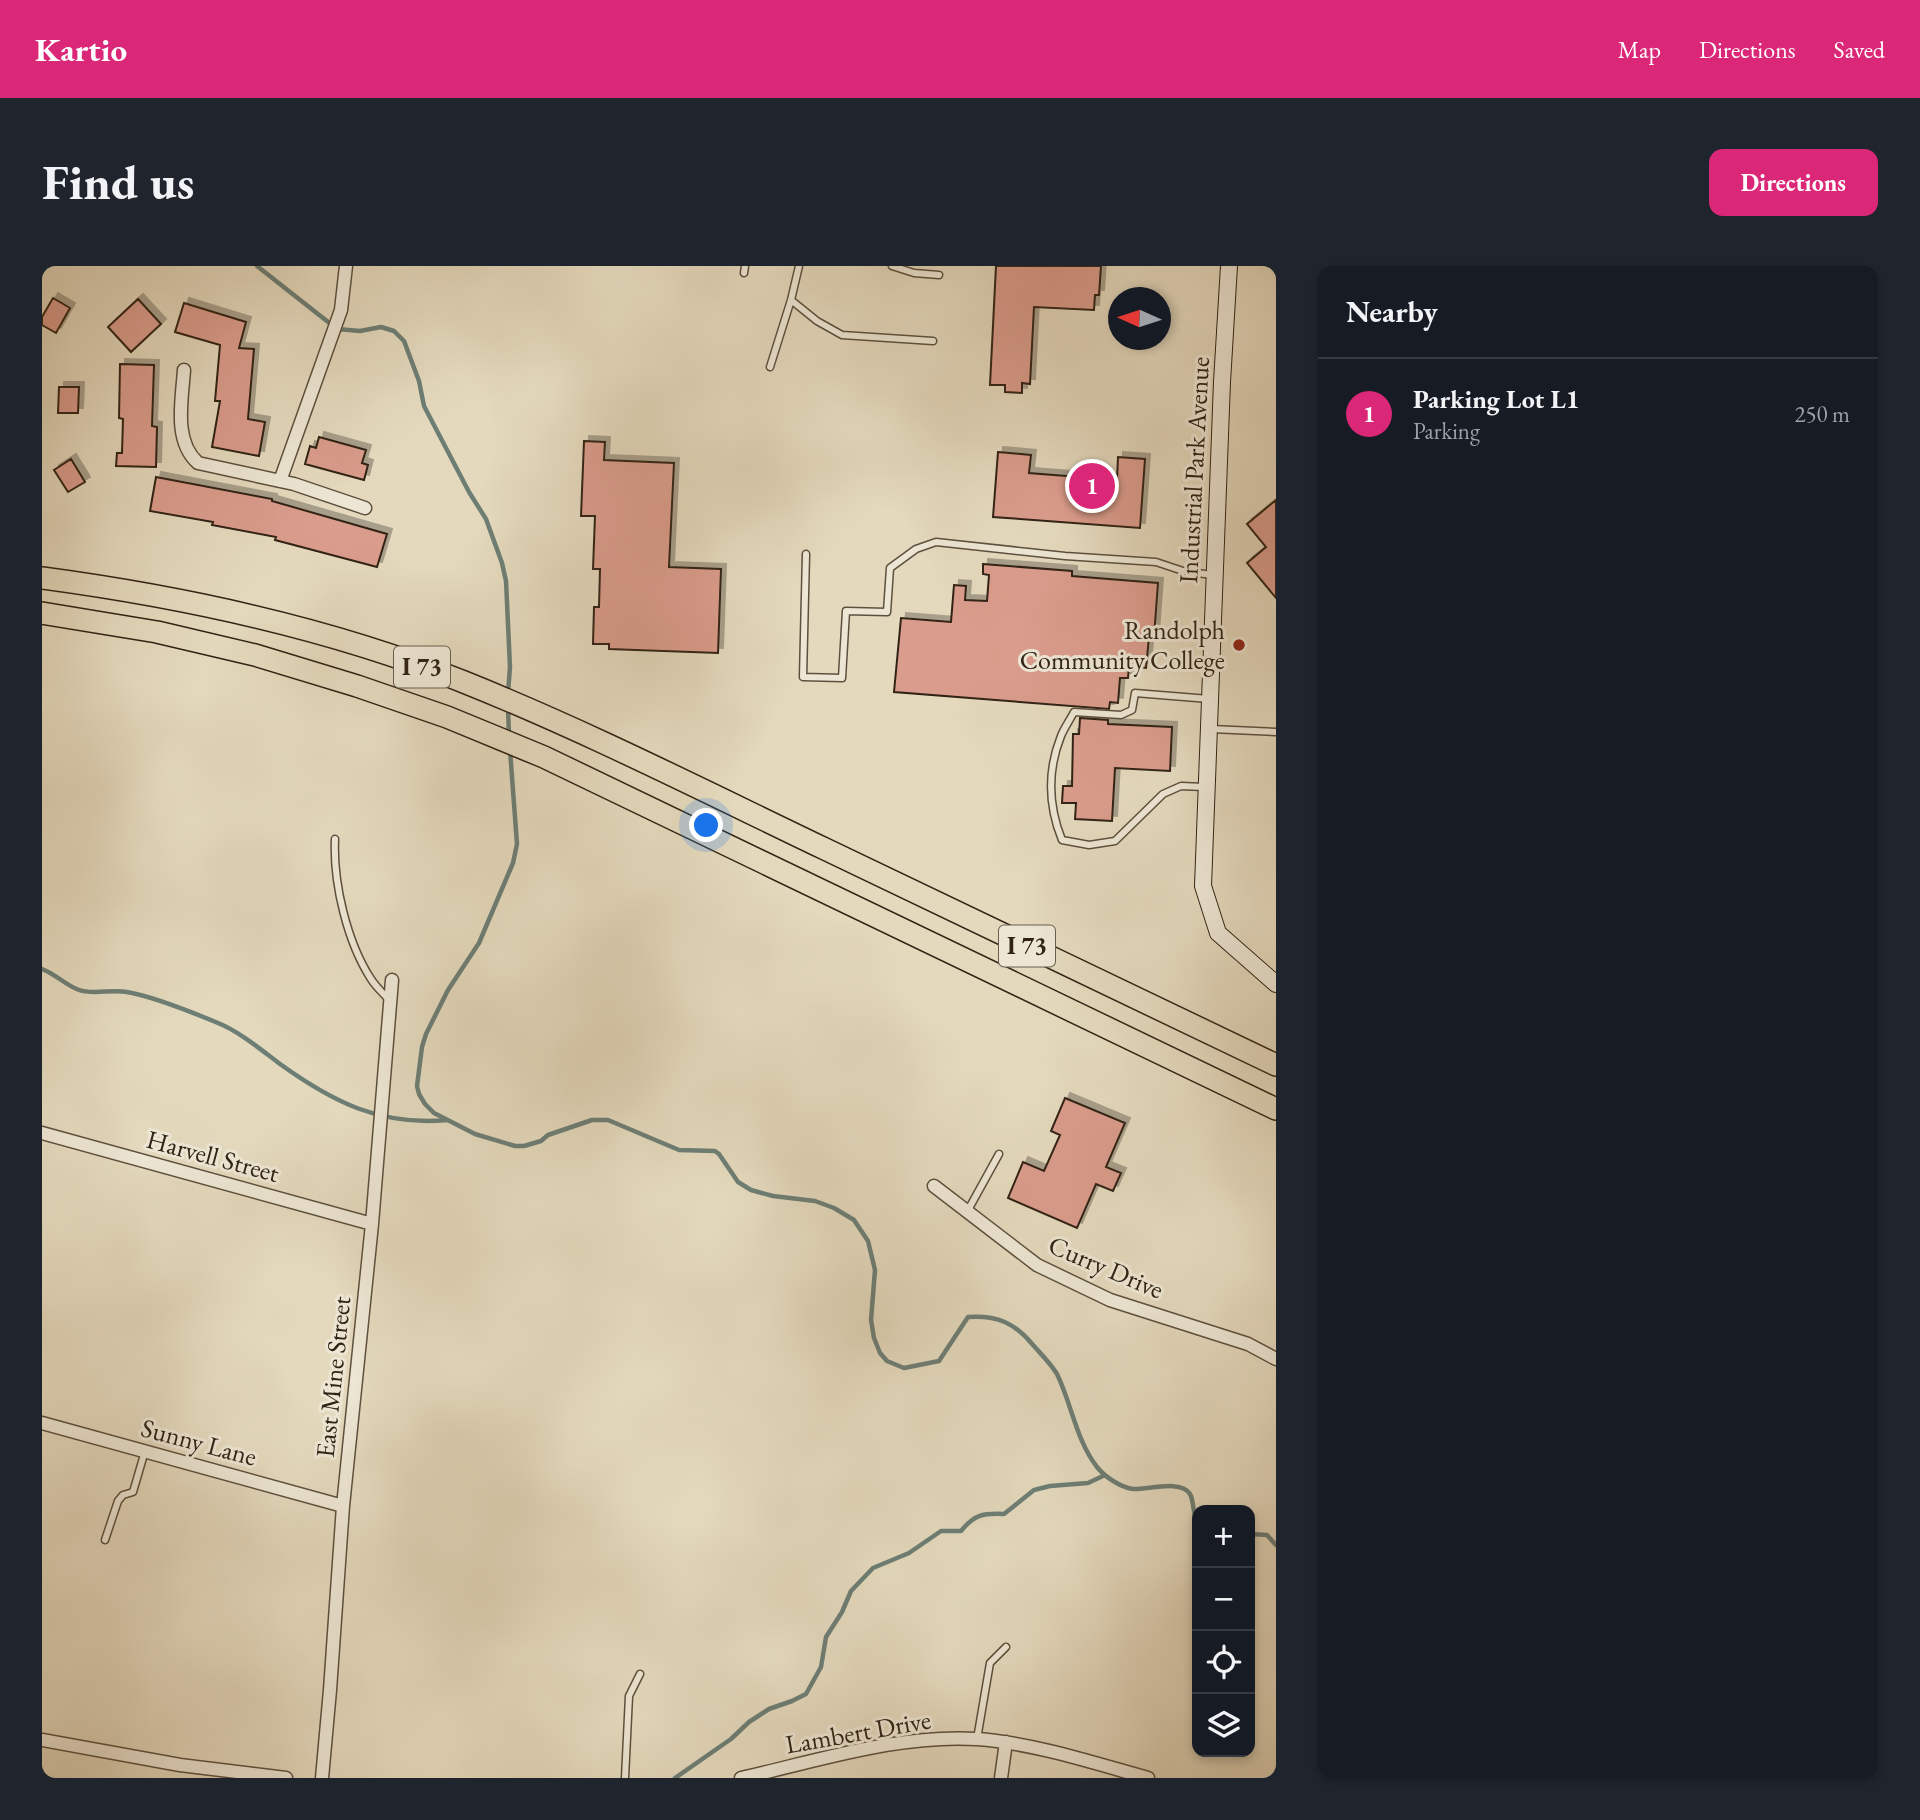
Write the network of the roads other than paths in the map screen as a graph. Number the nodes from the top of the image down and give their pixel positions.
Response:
1 (346, 266) edge
2 (799, 266) edge
3 (892, 266) edge
4 (1229, 266) edge
5 (939, 275) dead end
6 (791, 300) junction
7 (933, 341) dead end
8 (770, 367) dead end
9 (184, 370) dead end
10 (280, 481) junction
11 (365, 508) dead end
12 (806, 554) dead end
13 (1214, 575) junction
14 (42, 578) edge
15 (42, 613) edge
16 (1209, 699) junction
17 (1208, 729) junction
18 (1276, 732) edge
19 (1206, 788) junction
20 (335, 839) dead end
21 (392, 980) dead end
22 (1276, 984) edge
23 (390, 1001) junction
24 (1276, 1065) edge
25 (1276, 1109) edge
26 (42, 1133) edge
27 (999, 1154) dead end
28 (934, 1186) dead end
29 (967, 1212) junction
30 (372, 1224) junction
31 (1276, 1359) edge
32 (42, 1423) edge
33 (145, 1451) junction
34 (343, 1506) junction
35 (105, 1540) dead end
36 (1006, 1647) dead end
37 (640, 1674) dead end
38 (977, 1739) junction
39 (42, 1740) edge
40 (1006, 1742) junction
41 (286, 1778) edge
42 (322, 1778) edge
43 (625, 1778) edge
44 (741, 1778) edge
45 (1002, 1778) edge
46 (1148, 1778) edge

1 - 10 street
2 - 6 lane
3 - 5 lane
4 - 13 street, Industrial Park Avenue
6 - 7 lane
6 - 8 lane
9 - 10 street
10 - 11 street
12 - 13 lane
13 - 16 street, Industrial Park Avenue
14 - 24 highway, I 73
15 - 25 highway, I 73
16 - 17 street, Industrial Park Avenue
16 - 19 lane
17 - 18 lane
17 - 19 street, Industrial Park Avenue
19 - 22 street, Industrial Park Avenue
20 - 23 lane
21 - 23 street, East Mine Street
23 - 30 street, East Mine Street
26 - 30 street, Harvell Street
27 - 29 lane
28 - 29 street, Curry Drive
29 - 31 street, Curry Drive
30 - 34 street, East Mine Street
32 - 33 street, Sunny Lane
33 - 34 street, Sunny Lane
33 - 35 lane
34 - 42 street, East Mine Street
36 - 38 lane
37 - 43 lane
38 - 40 street, Lambert Drive
38 - 44 street, Lambert Drive
39 - 41 street
40 - 45 street
40 - 46 street, Lambert Drive

